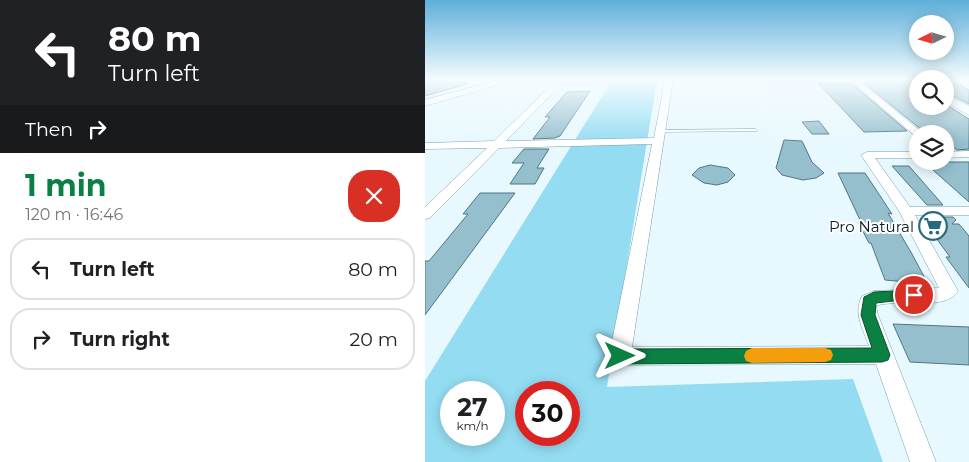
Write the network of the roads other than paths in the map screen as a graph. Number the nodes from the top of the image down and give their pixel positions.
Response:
1 (540, 102) edge
2 (666, 102) edge
3 (879, 102) edge
4 (954, 103) edge
5 (969, 112) edge
6 (909, 126) edge
7 (755, 130) dead end
8 (660, 136) junction
9 (497, 144) junction
10 (425, 146) edge
11 (969, 154) edge
12 (909, 155) edge
13 (954, 155) edge
14 (906, 211) junction
15 (969, 211) edge
16 (425, 215) edge
17 (882, 355) junction
18 (923, 462) edge

1 - 9 street
2 - 8 street
3 - 6 street
4 - 5 street
7 - 8 lane
8 - 9 street
8 - 17 street
9 - 10 street
9 - 16 street
11 - 13 street
12 - 14 street
14 - 15 street
14 - 17 street
17 - 18 street

